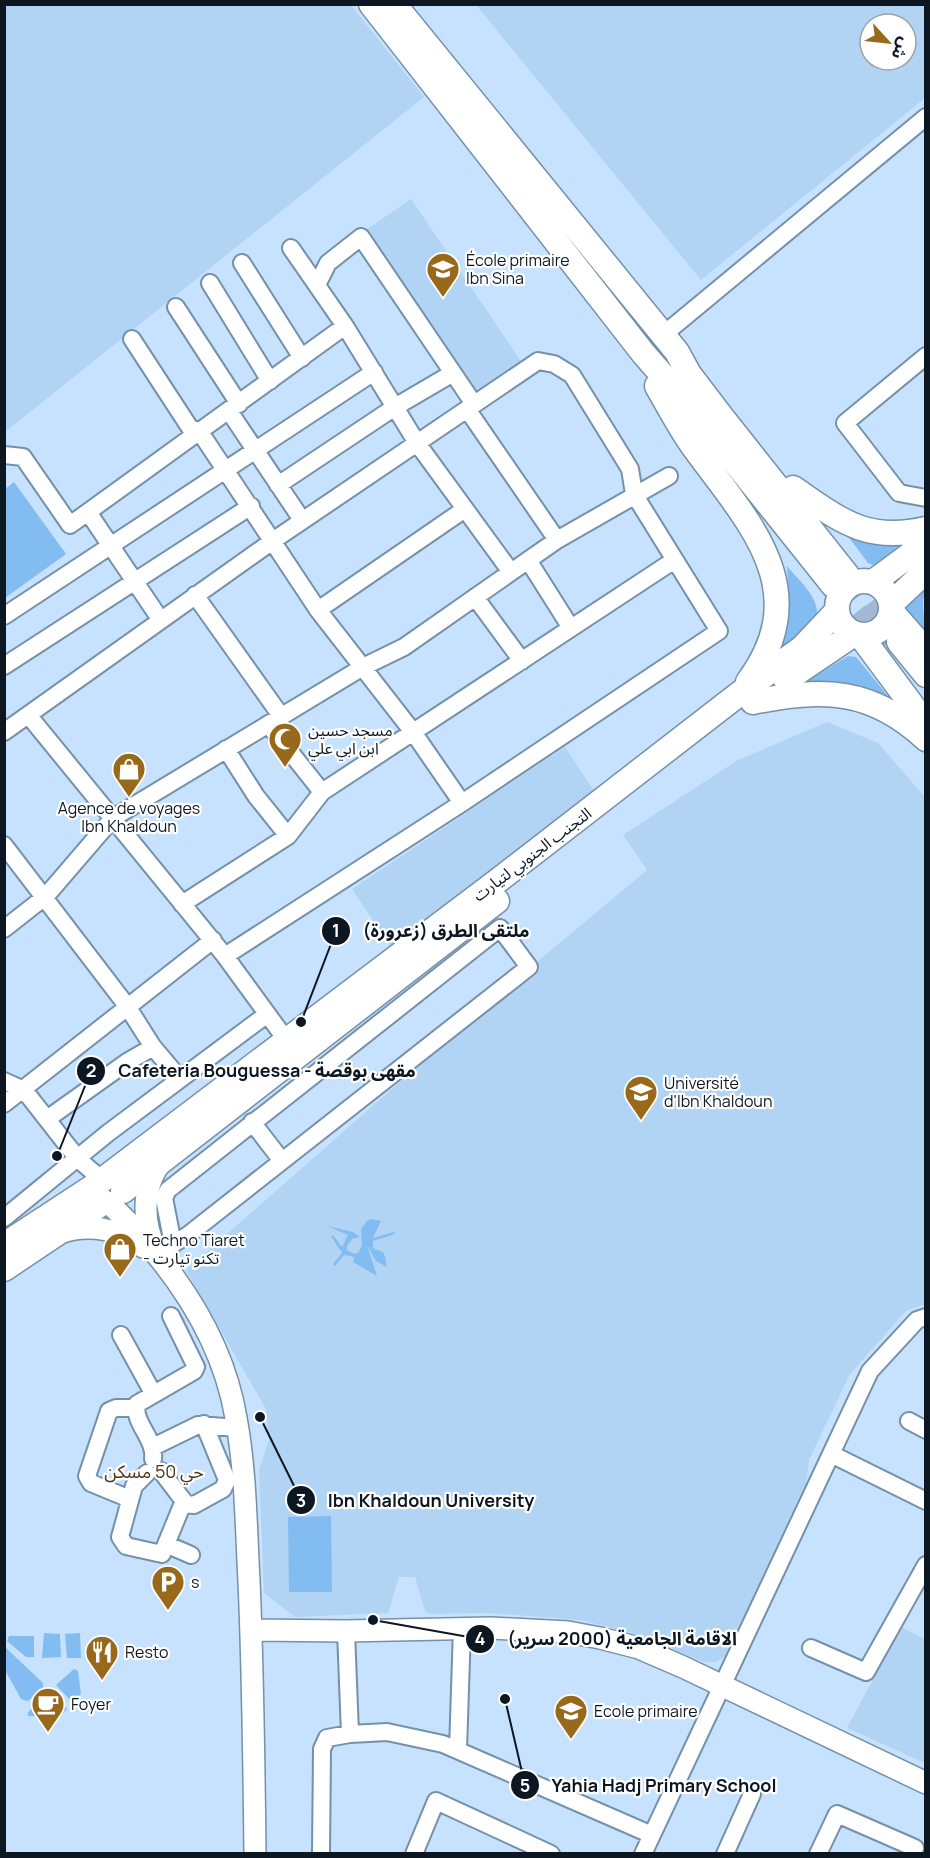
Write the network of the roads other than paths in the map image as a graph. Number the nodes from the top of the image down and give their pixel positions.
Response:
1 (371, 4) edge
2 (394, 4) edge
3 (926, 117) edge
4 (291, 248) dead end
5 (242, 263) dead end
6 (210, 283) dead end
7 (316, 285) junction
8 (176, 307) dead end
9 (345, 326) junction
10 (132, 339) dead end
11 (670, 344) junction
12 (643, 353) junction
13 (926, 356) edge
14 (302, 358) junction
15 (374, 372) junction
16 (453, 373) junction
17 (270, 381) junction
18 (471, 406) junction
19 (395, 407) junction
20 (234, 408) junction
21 (200, 432) junction
22 (417, 443) junction
23 (255, 450) junction
24 (4, 455) edge
25 (226, 471) junction
26 (669, 476) dead end
27 (278, 485) junction
28 (793, 488) junction
29 (634, 494) junction
30 (926, 498) edge
31 (251, 506) junction
32 (465, 509) junction
33 (88, 512) junction
34 (302, 520) junction
35 (926, 529) edge
36 (274, 540) junction
37 (557, 540) junction
38 (926, 543) edge
39 (110, 547) junction
40 (528, 560) junction
41 (673, 561) junction
42 (926, 571) edge
43 (512, 572) junction
44 (133, 581) junction
45 (848, 590) junction
46 (195, 595) junction
47 (475, 597) junction
48 (891, 608) junction
49 (318, 610) junction
50 (4, 616) edge
51 (160, 620) junction
52 (571, 628) junction
53 (857, 634) junction
54 (926, 651) edge
55 (522, 661) junction
56 (4, 666) edge
57 (363, 667) junction
58 (926, 675) edge
59 (746, 698) junction
60 (926, 699) edge
61 (29, 716) junction
62 (274, 720) junction
63 (926, 724) edge
64 (4, 732) edge
65 (413, 732) junction
66 (926, 739) edge
67 (226, 749) junction
68 (322, 792) junction
69 (462, 803) junction
70 (112, 818) junction
71 (288, 836) junction
72 (4, 845) edge
73 (46, 896) junction
74 (182, 904) junction
75 (4, 929) edge
76 (213, 940) junction
77 (225, 956) junction
78 (128, 1006) junction
79 (266, 1015) junction
80 (287, 1041) junction
81 (153, 1047) junction
82 (180, 1079) junction
83 (4, 1081) edge
84 (24, 1090) junction
85 (4, 1104) edge
86 (47, 1119) junction
87 (252, 1122) junction
88 (78, 1158) junction
89 (162, 1161) junction
90 (282, 1161) junction
91 (109, 1190) junction
92 (4, 1218) edge
93 (52, 1235) junction
94 (4, 1245) edge
95 (168, 1253) junction
96 (4, 1269) edge
97 (171, 1317) dead end
98 (926, 1317) edge
99 (122, 1335) dead end
100 (153, 1393) junction
101 (136, 1408) junction
102 (909, 1421) dead end
103 (204, 1425) junction
104 (238, 1428) junction
105 (926, 1430) edge
106 (831, 1454) junction
107 (153, 1462) junction
108 (130, 1499) junction
109 (926, 1501) edge
110 (183, 1503) junction
111 (168, 1545) junction
112 (191, 1555) dead end
113 (924, 1570) edge
114 (462, 1628) junction
115 (252, 1630) junction
116 (346, 1631) junction
117 (811, 1648) dead end
118 (723, 1686) junction
119 (350, 1734) junction
120 (458, 1750) junction
121 (926, 1782) edge
122 (752, 1794) dead end
123 (652, 1835) junction
124 (512, 1846) edge
125 (915, 1848) dead end
126 (255, 1854) edge
127 (321, 1854) edge
128 (414, 1854) edge
129 (551, 1854) edge
130 (643, 1854) edge
131 (725, 1854) edge
132 (818, 1854) edge

1 - 12 highway
2 - 11 highway
3 - 11 street
4 - 7 street
5 - 14 street
6 - 17 street
7 - 9 street
7 - 16 street
8 - 20 street
9 - 14 street
9 - 15 street
10 - 21 street
11 - 28 highway
11 - 45 highway
12 - 45 highway
12 - 59 highway
13 - 30 street
14 - 17 street
15 - 19 street
15 - 23 street
16 - 18 street
16 - 19 street
17 - 20 street
18 - 22 street
18 - 29 street
18 - 37 street
19 - 22 street
19 - 27 street
20 - 21 street
20 - 23 street
21 - 25 street
21 - 33 street
22 - 32 street
22 - 34 street
23 - 25 street
23 - 27 street
24 - 33 street
25 - 31 street
25 - 39 street
26 - 29 street
27 - 34 street
28 - 35 highway
28 - 45 highway
29 - 37 street
29 - 41 street
31 - 36 street
31 - 44 street
32 - 43 street
32 - 49 street
33 - 39 street
34 - 36 street
36 - 46 street
36 - 49 street
37 - 40 street
38 - 45 highway, التجنب الجنوبي لتيارت
39 - 44 street
39 - 50 street
40 - 43 street
40 - 52 street
41 - 52 street
41 - 69 street
42 - 48 highway
43 - 47 street
44 - 51 street
44 - 56 street
45 - 48 highway
45 - 53 highway
45 - 59 highway, التجنب الجنوبي لتيارت
46 - 51 street
46 - 62 street
47 - 55 street
47 - 57 street
48 - 53 highway
48 - 54 highway
49 - 57 street
51 - 61 street
52 - 55 street
53 - 59 highway, التجنب الجنوبي لتيارت
53 - 63 highway
55 - 65 street
57 - 62 street
57 - 65 street
58 - 60 highway
59 - 66 highway
59 - 80 highway, التجنب الجنوبي لتيارت
59 - 89 highway, التجنب الجنوبي لتيارت
61 - 64 street
61 - 70 street
62 - 67 street
62 - 68 street
65 - 68 street
65 - 69 street
67 - 70 street
67 - 71 street
68 - 71 street
69 - 77 street
70 - 73 street
70 - 74 street
71 - 74 street
72 - 73 street
73 - 75 street
73 - 78 street
74 - 76 street
76 - 77 street
76 - 78 street
77 - 79 street
78 - 81 street
78 - 84 street
79 - 80 street
79 - 82 street
80 - 91 highway, التجنب الجنوبي لتيارت
81 - 82 street
81 - 86 street
82 - 88 street
83 - 84 street
84 - 85 street
84 - 86 street
86 - 88 street
87 - 90 street
87 - 90 street
87 - 95 street
88 - 91 street
88 - 92 street
89 - 91 highway, التجنب الجنوبي لتيارت
89 - 95 main road
90 - 95 street
91 - 93 highway, التجنب الجنوبي لتيارت
91 - 94 highway, التجنب الجنوبي لتيارت
91 - 95 main road
93 - 95 main road
93 - 96 highway, التجنب الجنوبي لتيارت
95 - 104 main road
97 - 100 street
98 - 106 street
99 - 100 street
100 - 101 street
101 - 107 street
101 - 108 street
102 - 105 street
103 - 104 street
103 - 107 street
103 - 110 street
104 - 115 main road
106 - 109 street
106 - 118 street
107 - 108 street
107 - 110 street
108 - 111 street
110 - 111 street
111 - 112 street
113 - 117 street
114 - 116 main road
114 - 118 main road
114 - 120 street
115 - 116 main road
115 - 126 main road
116 - 119 street
118 - 121 main road
118 - 123 street
119 - 120 street
119 - 127 street
120 - 123 street
122 - 131 street
123 - 130 street
124 - 128 street
124 - 129 street
125 - 132 street

